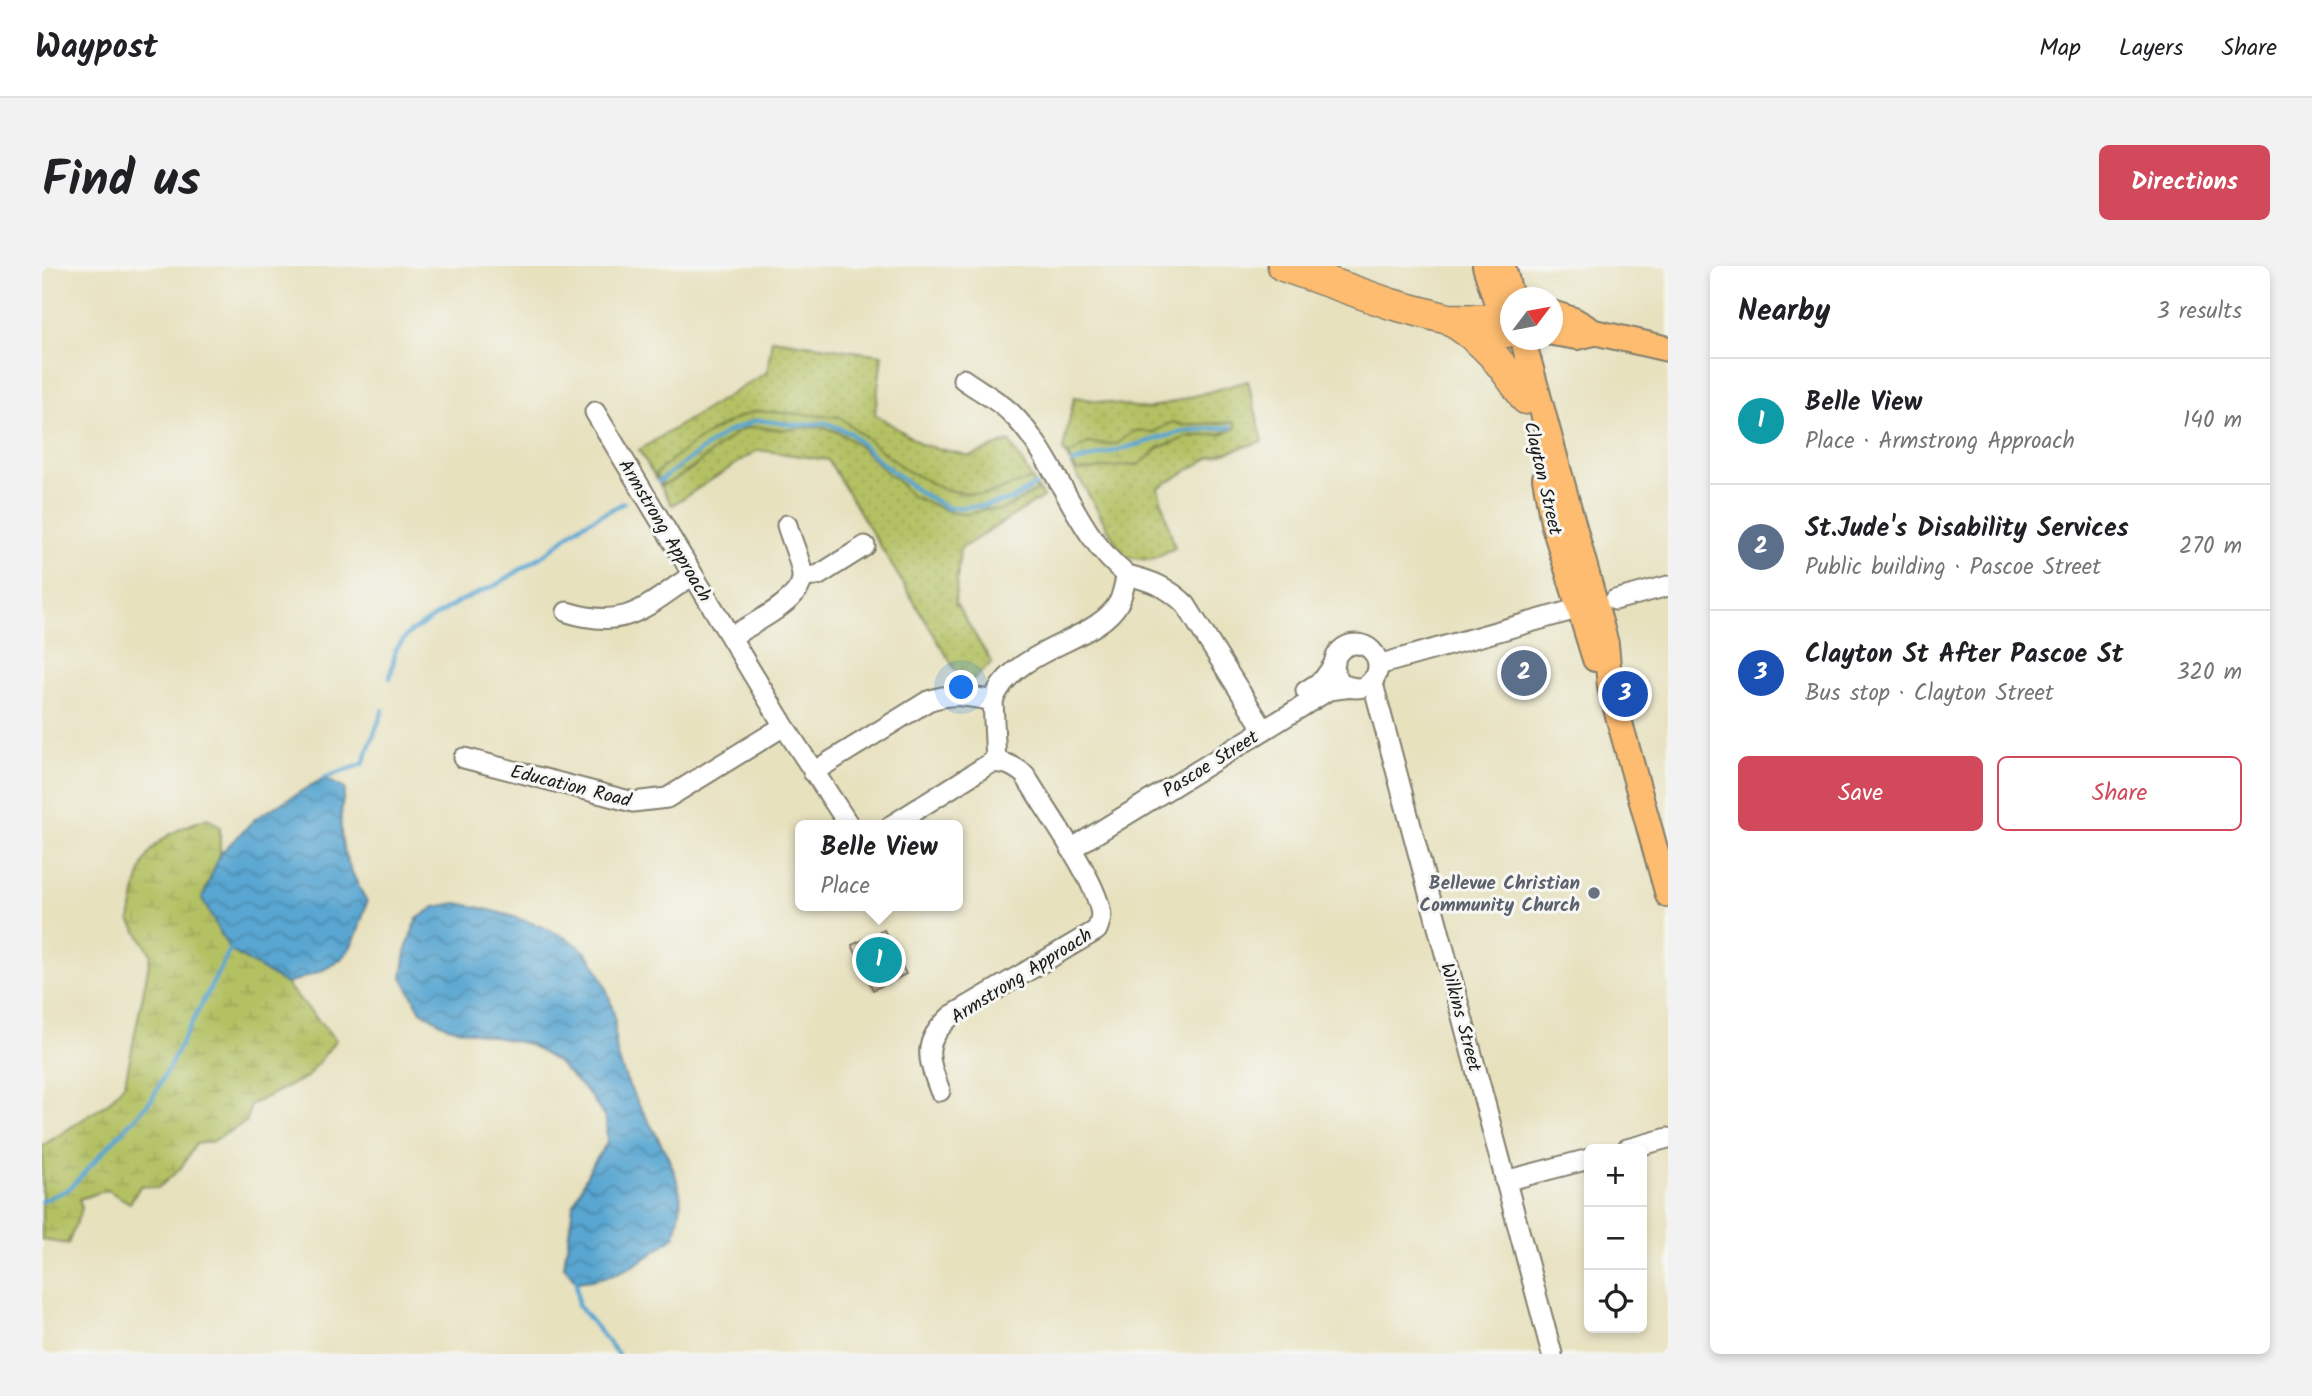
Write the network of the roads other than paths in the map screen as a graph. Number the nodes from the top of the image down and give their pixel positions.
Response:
1 (1283, 266) edge
2 (1500, 292) edge
3 (1563, 316) edge
4 (1448, 319) junction
5 (1594, 332) junction
6 (1563, 335) edge
7 (1668, 349) edge
8 (1515, 350) edge
9 (1526, 350) edge
10 (963, 379) dead end
11 (1526, 399) junction
12 (595, 412) dead end
13 (787, 525) dead end
14 (865, 546) dead end
15 (693, 575) junction
16 (1127, 575) junction
17 (802, 578) junction
18 (1668, 586) edge
19 (1590, 602) junction
20 (567, 612) dead end
21 (732, 636) junction
22 (1335, 663) junction
23 (1375, 668) junction
24 (1352, 687) junction
25 (993, 701) junction
26 (1261, 725) junction
27 (784, 726) junction
28 (464, 758) dead end
29 (996, 762) junction
30 (813, 772) junction
31 (846, 820) edge
32 (900, 820) edge
33 (1068, 846) junction
34 (1668, 895) edge
35 (940, 1091) dead end
36 (1668, 1138) edge
37 (1646, 1144) edge
38 (1584, 1160) edge
39 (1505, 1181) junction
40 (1552, 1354) edge

1 - 4 highway
2 - 4 highway
3 - 5 main road
4 - 11 highway
5 - 6 main road
5 - 7 main road
8 - 11 main road, Clayton Street
9 - 19 main road, Clayton Street
10 - 16 street
11 - 19 main road, Clayton Street
12 - 15 street, Armstrong Approach
13 - 17 street
14 - 17 street
15 - 20 street
15 - 21 street, Armstrong Approach
16 - 25 street
16 - 26 street
17 - 21 street
18 - 19 street
19 - 23 street
19 - 34 main road, Clayton Street
21 - 27 street, Armstrong Approach
22 - 23 street
22 - 24 street
22 - 26 street, Pascoe Street
23 - 24 street
23 - 39 street, Wilkins Street
24 - 26 street, Pascoe Street
25 - 29 street
25 - 30 street
26 - 33 street, Pascoe Street
27 - 28 street, Education Road
27 - 30 street, Armstrong Approach
29 - 32 street
29 - 33 street, Armstrong Approach
30 - 31 street, Armstrong Approach
33 - 35 street, Armstrong Approach
36 - 37 street
38 - 39 street
39 - 40 street, Wilkins Street

